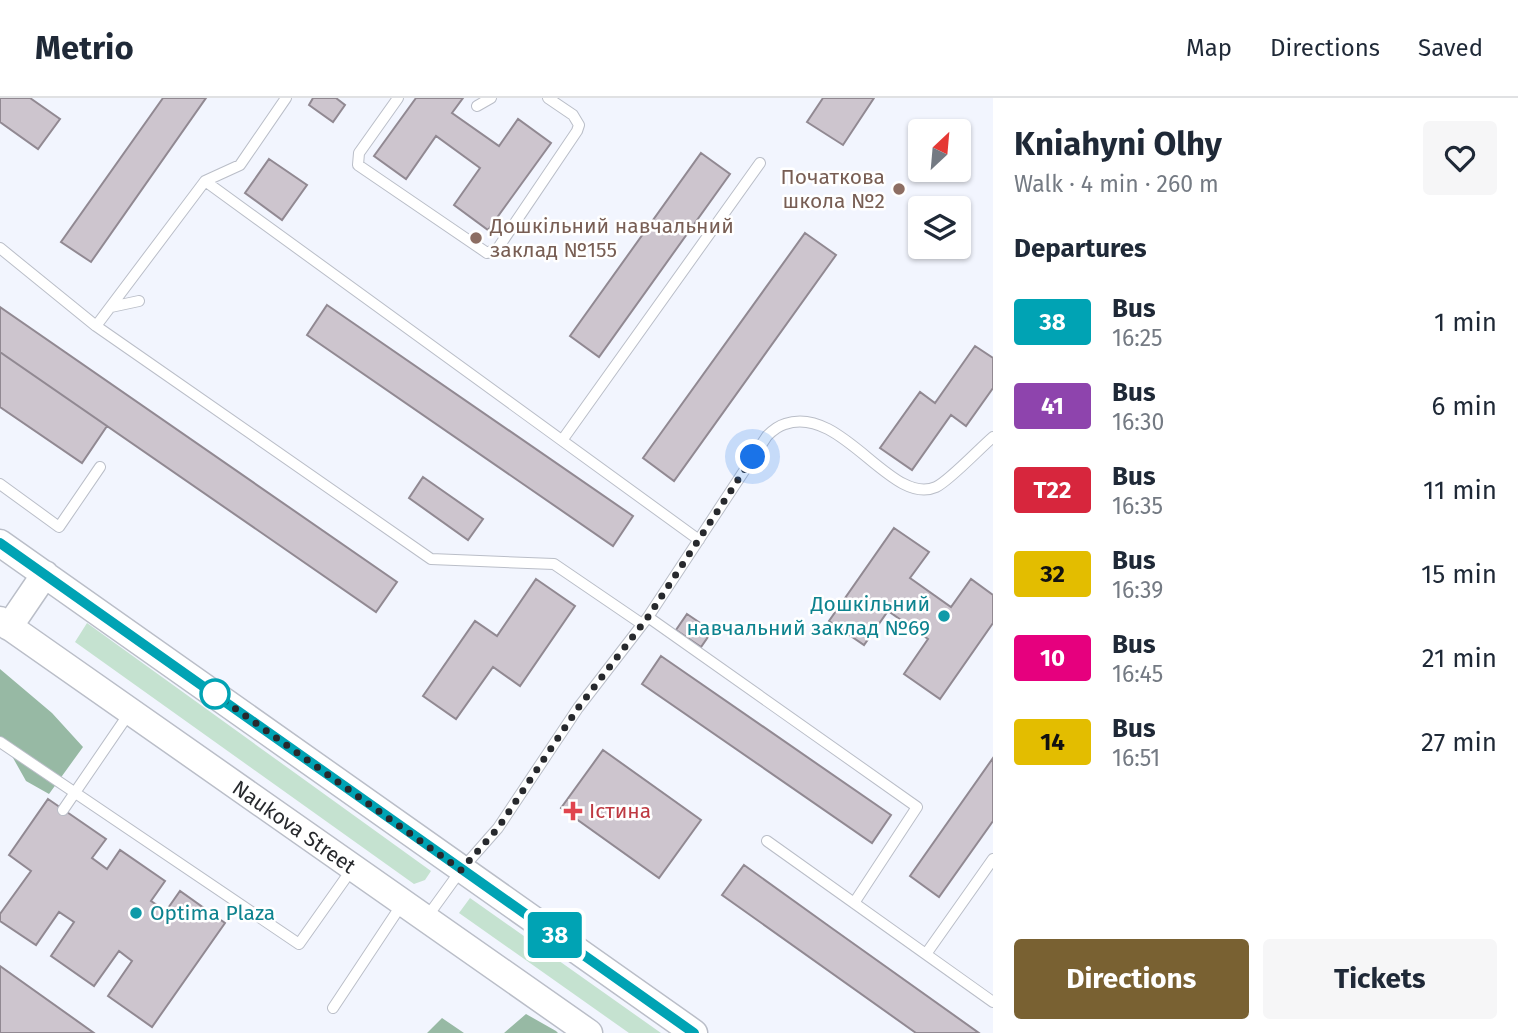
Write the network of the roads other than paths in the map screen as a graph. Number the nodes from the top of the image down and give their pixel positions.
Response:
1 (286, 98) edge
2 (398, 98) edge
3 (491, 98) edge
4 (548, 98) edge
5 (477, 106) dead end
6 (760, 163) dead end
7 (205, 181) junction
8 (0, 248) edge
9 (139, 301) dead end
10 (111, 307) junction
11 (96, 326) junction
12 (993, 437) edge
13 (563, 439) junction
14 (100, 467) dead end
15 (0, 484) edge
16 (699, 540) junction
17 (0, 542) edge
18 (45, 574) junction
19 (645, 620) junction
20 (5, 623) edge
21 (130, 711) junction
22 (0, 742) edge
23 (75, 792) junction
24 (63, 810) dead end
25 (767, 841) dead end
26 (993, 859) edge
27 (352, 868) junction
28 (461, 870) junction
29 (854, 903) junction
30 (402, 904) junction
31 (425, 920) junction
32 (926, 954) junction
33 (993, 1002) edge
34 (333, 1008) dead end
35 (584, 1032) edge
36 (694, 1033) edge

1 - 7 lane
2 - 4 lane
3 - 5 lane
6 - 13 lane
7 - 10 lane
7 - 13 lane
8 - 11 lane
9 - 10 lane
10 - 11 lane
11 - 19 lane
12 - 16 lane
13 - 16 lane
14 - 15 lane
16 - 19 lane
17 - 18 main road
18 - 20 main road
18 - 28 main road
19 - 28 lane
19 - 29 lane
20 - 21 main road, Naukova Street
21 - 23 lane
21 - 27 main road, Naukova Street
22 - 23 lane
23 - 24 lane
23 - 27 lane
25 - 29 lane
26 - 32 lane
27 - 30 main road, Naukova Street
28 - 31 lane
28 - 36 main road
29 - 32 lane
30 - 31 main road, Naukova Street
30 - 34 lane
31 - 35 main road, Naukova Street
32 - 33 lane

